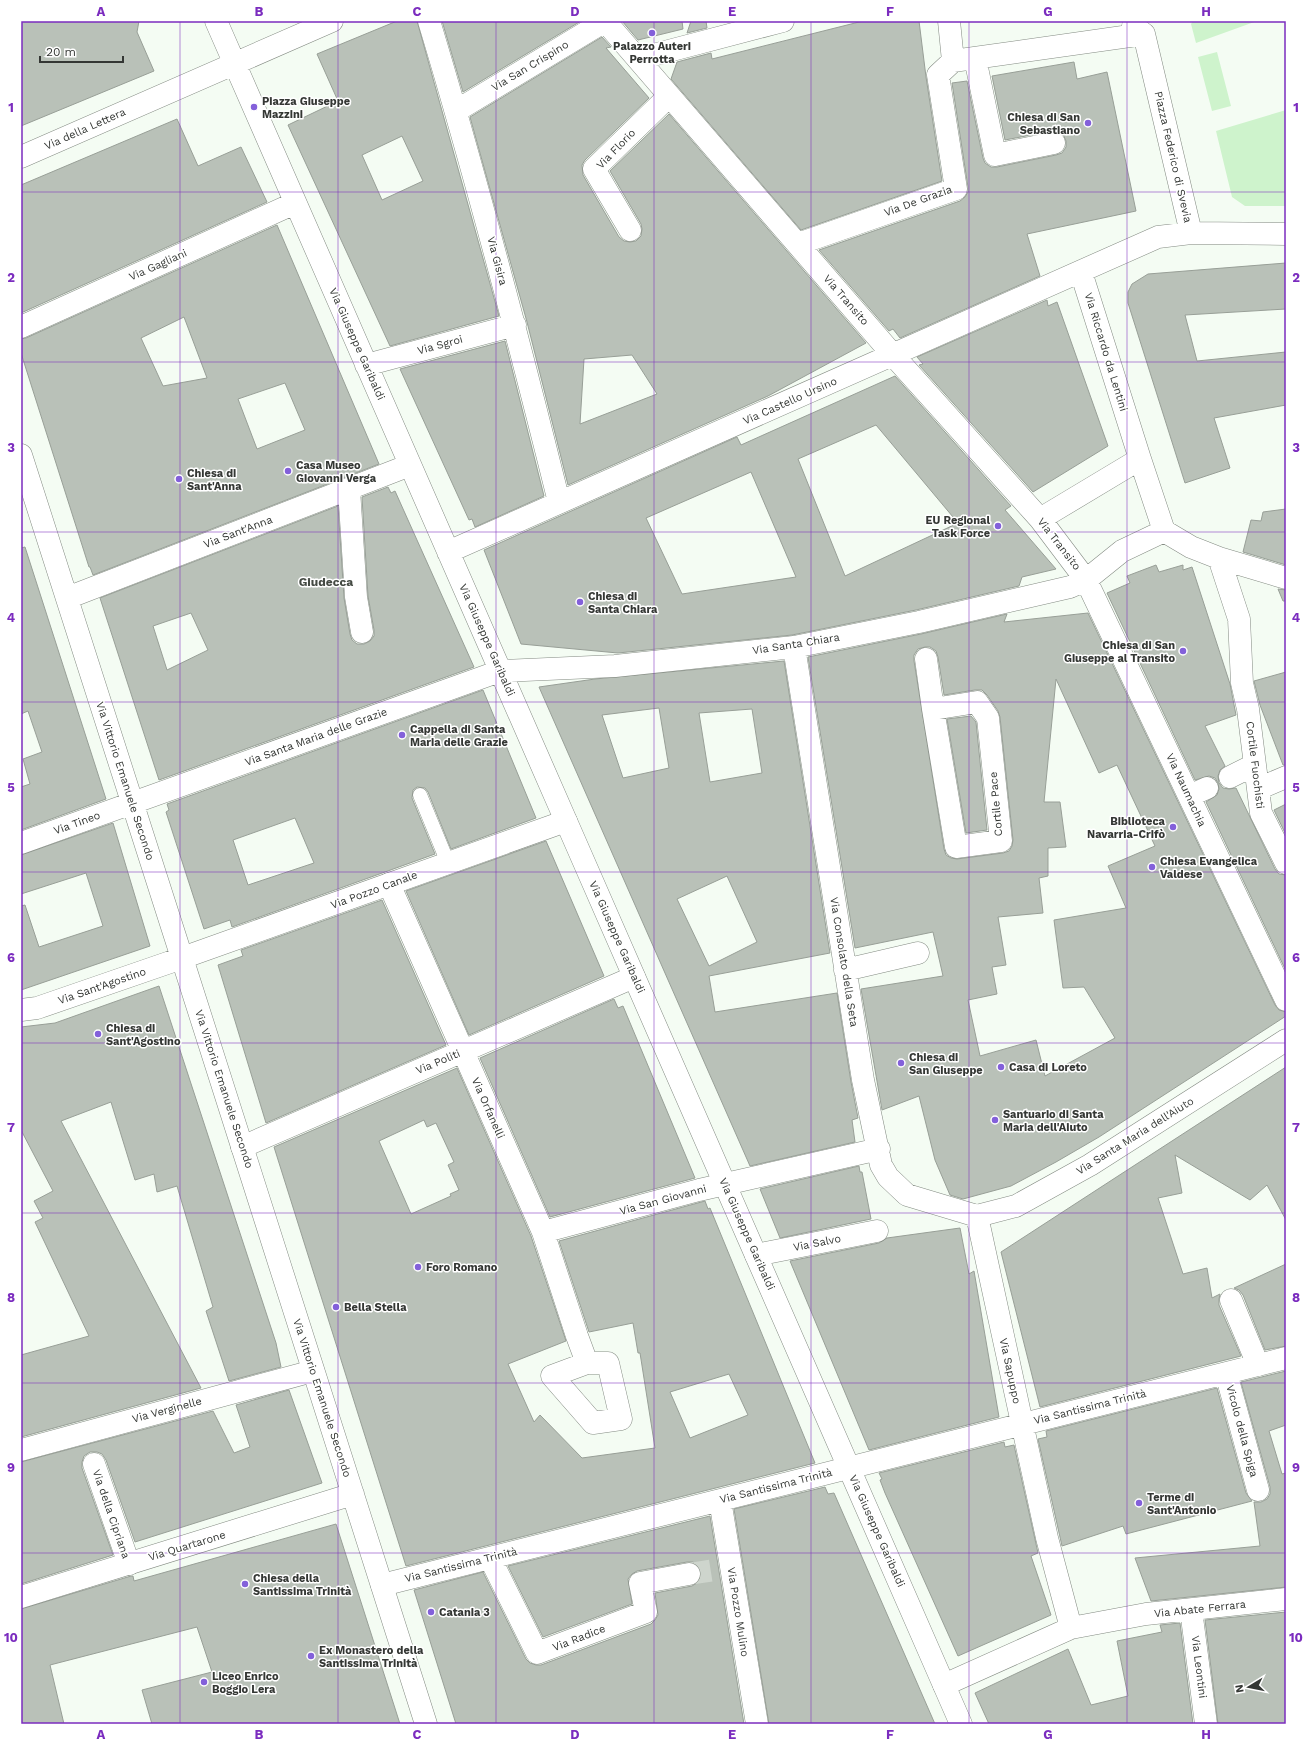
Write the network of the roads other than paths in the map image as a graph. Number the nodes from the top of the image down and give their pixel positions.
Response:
1 (216, 21) edge
2 (429, 21) edge
3 (605, 21) edge
4 (783, 21) edge
5 (949, 21) edge
6 (1125, 21) edge
7 (326, 23) edge
8 (1150, 27) edge
9 (975, 58) junction
10 (638, 59) junction
11 (953, 61) junction
12 (234, 64) junction
13 (669, 96) junction
14 (456, 111) junction
15 (1054, 143) dead end
16 (21, 157) edge
17 (295, 203) junction
18 (630, 230) dead end
19 (1190, 233) junction
20 (1286, 234) edge
21 (798, 244) junction
22 (1081, 272) junction
23 (515, 325) junction
24 (21, 327) edge
25 (893, 355) junction
26 (366, 365) junction
27 (21, 455) edge
28 (1140, 459) junction
29 (410, 465) junction
30 (349, 489) junction
31 (560, 502) junction
32 (1040, 519) junction
33 (1164, 532) junction
34 (448, 552) junction
35 (1219, 558) junction
36 (1286, 578) edge
37 (1086, 580) junction
38 (67, 598) junction
39 (362, 632) dead end
40 (794, 647) junction
41 (926, 659) dead end
42 (500, 671) junction
43 (933, 708) junction
44 (1254, 765) junction
45 (1230, 777) dead end
46 (1286, 777) edge
47 (1258, 789) junction
48 (420, 795) dead end
49 (132, 803) junction
50 (566, 821) junction
51 (21, 843) edge
52 (448, 863) junction
53 (1286, 863) edge
54 (389, 884) junction
55 (918, 953) dead end
56 (182, 958) junction
57 (845, 970) junction
58 (634, 977) junction
59 (1286, 1000) edge
60 (21, 1010) edge
61 (1286, 1040) edge
62 (463, 1052) junction
63 (242, 1147) junction
64 (878, 1149) junction
65 (725, 1184) junction
66 (977, 1216) junction
67 (877, 1231) dead end
68 (543, 1232) junction
69 (756, 1255) junction
70 (1231, 1300) dead end
71 (1286, 1358) edge
72 (588, 1363) dead end
73 (1258, 1365) junction
74 (313, 1371) junction
75 (1226, 1373) junction
76 (1022, 1424) junction
77 (21, 1450) edge
78 (94, 1464) dead end
79 (849, 1467) junction
80 (1258, 1490) dead end
81 (353, 1494) junction
82 (720, 1500) junction
83 (490, 1558) junction
84 (129, 1564) junction
85 (689, 1574) tunnel mouth
86 (382, 1585) junction
87 (21, 1597) edge
88 (1286, 1600) edge
89 (1191, 1610) junction
90 (1066, 1631) junction
91 (944, 1685) junction
92 (426, 1724) edge
93 (757, 1724) edge
94 (961, 1724) edge
95 (1206, 1724) edge

1 - 12 street, Via Giuseppe Garibaldi
2 - 14 street, Via Gisira
3 - 10 street, Via Transito
3 - 14 street, Via San Crispino
4 - 10 street
5 - 11 street
6 - 8 street
7 - 12 street, Via della Lettera
8 - 9 street
8 - 19 street, Piazza Federico di Svevia
9 - 11 street
9 - 15 street
10 - 13 street, Via Transito
11 - 21 street, Via De Grazia
12 - 16 street, Via della Lettera
12 - 17 street, Via Giuseppe Garibaldi
13 - 18 street, Via Florio
13 - 21 street, Via Transito
14 - 23 street, Via Gisira
17 - 24 street, Via Gagliani
17 - 26 street, Via Giuseppe Garibaldi
19 - 20 street, Piazza Federico di Svevia
19 - 22 street, Via Castello Ursino
21 - 25 street, Via Transito
22 - 25 street, Via Castello Ursino
22 - 28 street, Via Riccardo da Lentini
23 - 26 street, Via Sgroi
23 - 31 street, Via Gisira
25 - 31 street, Via Castello Ursino
25 - 32 street, Via Transito
26 - 29 street, Via Giuseppe Garibaldi
27 - 38 street, Via Vittorio Emanuele Secondo
28 - 32 street
28 - 33 street, Via Riccardo da Lentini
29 - 30 street, Via Sant'Anna
29 - 34 street, Via Giuseppe Garibaldi
30 - 38 street, Via Sant'Anna
30 - 39 street
31 - 34 street, Via Castello Ursino
32 - 37 street, Via Transito
33 - 35 street
33 - 37 street, Via Santa Chiara
34 - 42 street, Via Giuseppe Garibaldi
35 - 36 street
35 - 44 street, Cortile Fuochisti
37 - 40 street, Via Santa Chiara
37 - 59 street, Via Naumachia
38 - 49 street, Via Vittorio Emanuele Secondo
40 - 42 street, Via Santa Chiara
40 - 57 street, Via Consolato della Seta
41 - 43 street, Cortile Pace
42 - 49 street, Via Santa Maria delle Grazie
42 - 50 street, Via Giuseppe Garibaldi
43 - 43 street, Cortile Pace
44 - 45 street
44 - 47 street, Cortile Fuochisti
46 - 47 street
47 - 53 street, Cortile Fuochisti
48 - 52 lane
49 - 51 street, Via Tineo
49 - 56 street, Via Vittorio Emanuele Secondo
50 - 52 street, Via Pozzo Canale
50 - 58 street, Via Giuseppe Garibaldi
52 - 54 street, Via Pozzo Canale
54 - 56 street, Via Pozzo Canale
54 - 62 street, Via Orfanelli
55 - 57 street
56 - 60 street, Via Sant'Agostino
56 - 63 street, Via Vittorio Emanuele Secondo
57 - 64 street, Via Consolato della Seta
58 - 62 street, Via Politi
58 - 65 street, Via Giuseppe Garibaldi
61 - 66 street, Via Santa Maria dell'Aiuto
62 - 63 street, Via Politi
62 - 68 street, Via Orfanelli
63 - 74 street, Via Vittorio Emanuele Secondo
64 - 65 street, Via San Giovanni
64 - 66 street, Via Consolato della Seta
65 - 68 street, Via San Giovanni
65 - 69 street, Via Giuseppe Garibaldi
66 - 76 street, Via Sapuppo
67 - 69 street, Via Salvo
68 - 72 street, Via Orfanelli
69 - 79 street, Via Giuseppe Garibaldi
70 - 73 street
71 - 73 street, Via Santissima Trinità
73 - 75 street, Via Santissima Trinità
74 - 77 street, Via Verginelle
74 - 81 street, Via Vittorio Emanuele Secondo
75 - 76 street, Via Santissima Trinità
75 - 80 street, Vicolo della Spiga
76 - 79 street, Via Santissima Trinità
76 - 90 street, Via Sapuppo
78 - 84 street, Via della Cipriana
79 - 82 street, Via Santissima Trinità
79 - 91 street, Via Giuseppe Garibaldi
81 - 84 street, Via Quartarone
81 - 86 street, Via Vittorio Emanuele Secondo
82 - 83 street, Via Santissima Trinità
82 - 93 street, Via Pozzo Mulino
83 - 85 street, Via Radice
83 - 86 street, Via Santissima Trinità
84 - 87 street, Via Quartarone
86 - 92 street, Via Vittorio Emanuele Secondo
88 - 89 street, Via Abate Ferrara
89 - 90 street, Via Abate Ferrara
89 - 95 street, Via Leontini
90 - 91 street
91 - 94 street, Via Giuseppe Garibaldi

